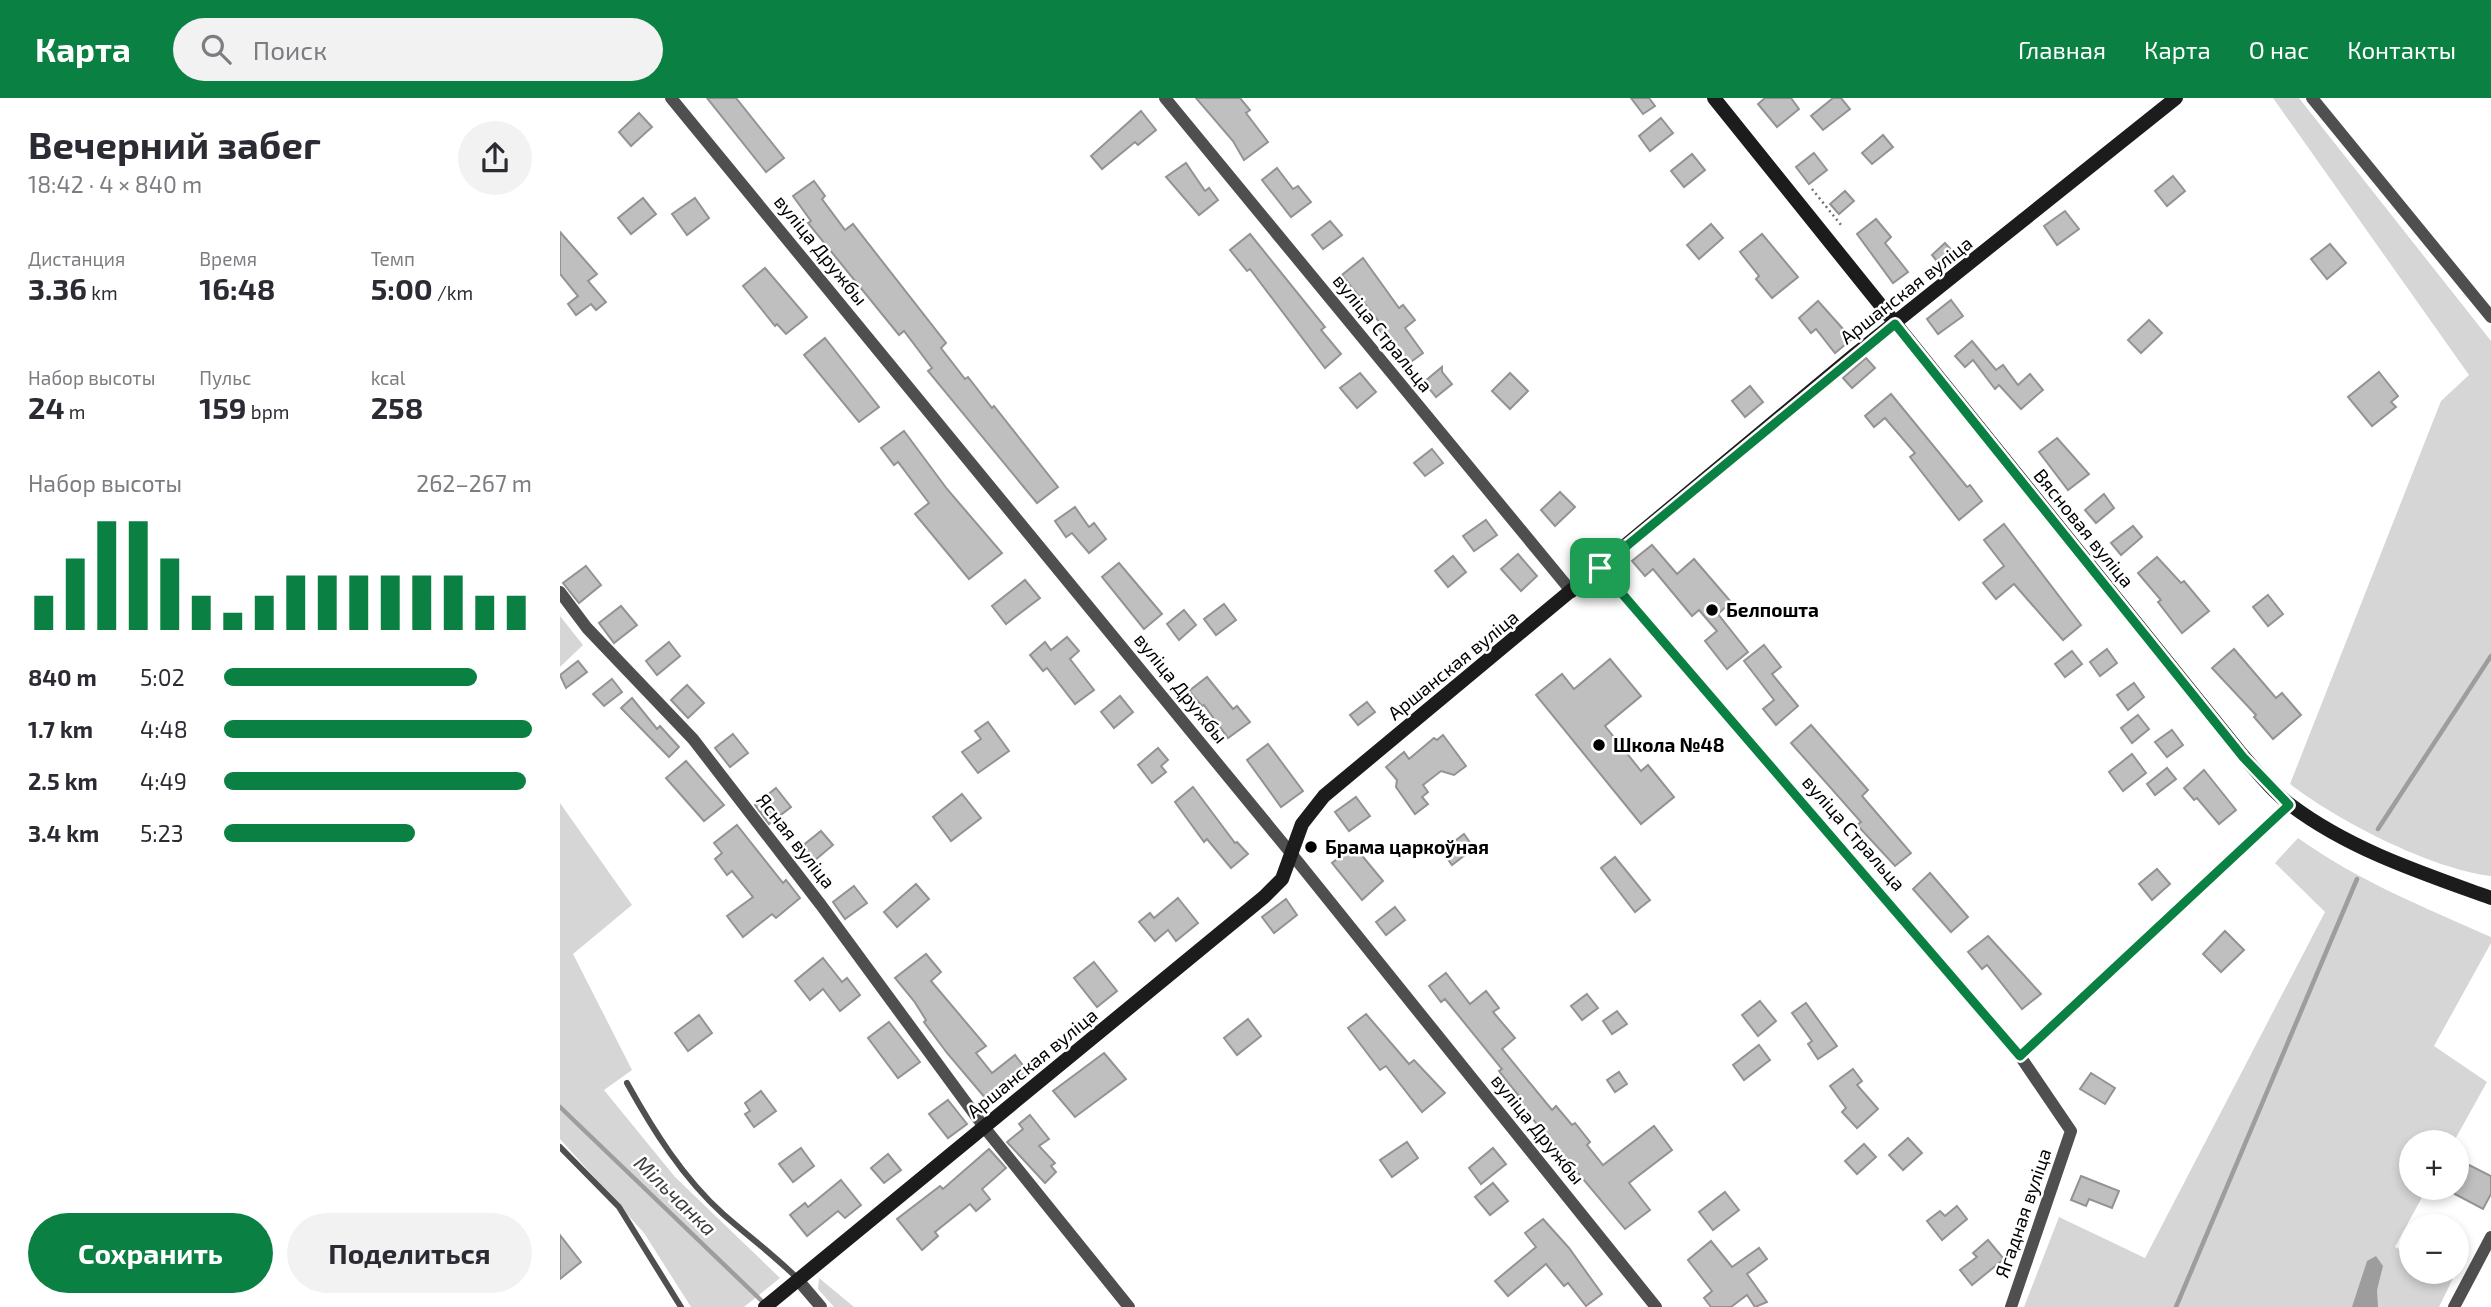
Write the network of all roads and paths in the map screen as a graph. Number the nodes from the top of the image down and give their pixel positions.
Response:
1 (671, 98) edge
2 (1164, 98) edge
3 (1714, 98) edge
4 (2176, 98) edge
5 (2312, 98) edge
6 (1812, 189) dead end
7 (1841, 225) dead end
8 (2491, 317) edge
9 (1895, 324) junction
10 (1600, 568) junction
11 (560, 592) edge
12 (1572, 592) junction
13 (2289, 805) junction
14 (1290, 852) junction
15 (2491, 898) edge
16 (2020, 1056) junction
17 (626, 1083) dead end
18 (984, 1127) junction
19 (2071, 1131) joint
20 (560, 1147) edge
21 (2491, 1237) edge
22 (794, 1284) junction
23 (681, 1307) edge
24 (765, 1307) edge
25 (821, 1307) edge
26 (1129, 1307) edge
27 (1656, 1307) edge
28 (2011, 1307) edge
29 (2454, 1307) edge

1 - 14 street, вуліца Дружбы
2 - 12 street, вуліца Стральца
3 - 9 street, Вясновая вуліца
4 - 9 street, Аршанская вуліца
5 - 8 street
6 - 7 path
9 - 10 street, Аршанская вуліца
9 - 13 street, Вясновая вуліца
10 - 12 street, Аршанская вуліца
10 - 16 street, вуліца Стральца
11 - 18 street, Ясная вуліца
12 - 14 street, Аршанская вуліца
13 - 15 street, Вясновая вуліца
13 - 16 street
14 - 18 street, Аршанская вуліца
14 - 27 street, вуліца Дружбы
16 - 19 street, вуліца Стральца
17 - 22 lane
18 - 22 street, Аршанская вуліца
18 - 26 street, Ясная вуліца
19 - 28 street, Ягадная вуліца
20 - 23 lane
21 - 29 street
22 - 24 street, Аршанская вуліца
22 - 25 street

